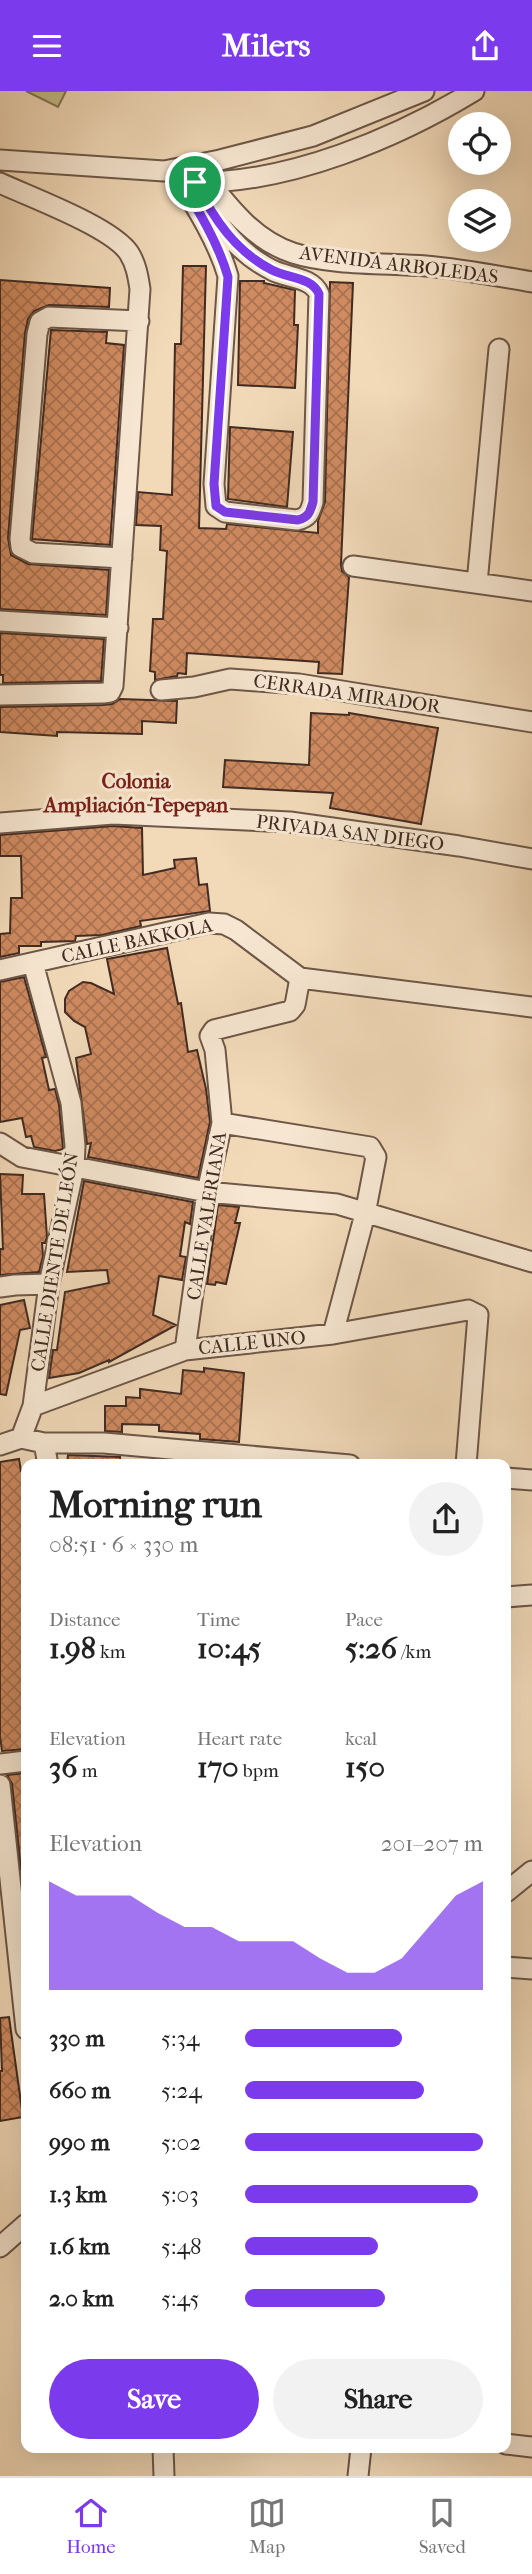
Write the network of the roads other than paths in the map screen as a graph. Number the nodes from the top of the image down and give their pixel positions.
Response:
1 (424, 91) edge
2 (474, 91) edge
3 (0, 160) edge
4 (187, 178) junction
5 (0, 183) edge
6 (532, 282) edge
7 (139, 321) junction
8 (499, 349) dead end
9 (122, 558) junction
10 (353, 566) dead end
11 (477, 583) junction
12 (532, 591) edge
13 (0, 621) edge
14 (118, 628) junction
15 (161, 689) dead end
16 (0, 695) edge
17 (532, 722) edge
18 (0, 823) edge
19 (532, 859) edge
20 (33, 963) junction
21 (0, 970) edge
22 (300, 978) junction
23 (532, 1007) edge
24 (222, 1123) junction
25 (0, 1143) edge
26 (74, 1168) junction
27 (207, 1192) junction
28 (365, 1214) junction
29 (532, 1262) edge
30 (49, 1284) junction
31 (0, 1287) edge
32 (333, 1334) junction
33 (185, 1350) junction
34 (33, 1406) junction
35 (21, 1438) junction
36 (44, 1443) junction
37 (0, 1445) edge
38 (47, 1459) edge
39 (283, 1459) edge
40 (466, 1459) edge
41 (511, 1478) edge
42 (532, 1480) edge
43 (532, 1595) edge
44 (511, 1597) edge
45 (21, 1762) edge
46 (0, 1764) edge
47 (0, 1785) edge
48 (532, 1871) edge
49 (511, 1882) edge
50 (511, 1967) edge
51 (532, 1969) edge
52 (21, 1982) edge
53 (21, 2228) edge
54 (0, 2247) edge
55 (511, 2445) edge
56 (532, 2447) edge
57 (163, 2453) edge
58 (360, 2453) edge
59 (164, 2476) edge
60 (358, 2476) edge

1 - 4 street
2 - 4 street
3 - 4 street
4 - 4 street
4 - 6 street, AVENIDA ARBOLEDAS
5 - 7 street
7 - 9 street
7 - 9 street
8 - 11 street
9 - 14 street
10 - 11 street
11 - 12 street
13 - 14 street
14 - 16 street
15 - 17 street, CERRADA MIRADOR
18 - 19 street, PRIVADA SAN DIEGO
20 - 21 street, CALLE BAKKOLA
20 - 22 street, CALLE BAKKOLA
20 - 26 street, CALLE DIENTE DE LEÓN
22 - 23 street
22 - 24 street, CALLE VALERIANA
24 - 27 street, CALLE VALERIANA
24 - 28 street
25 - 26 street
26 - 27 street
26 - 30 street, CALLE DIENTE DE LEÓN
27 - 28 street
27 - 33 street, CALLE VALERIANA
28 - 29 street
28 - 32 street
30 - 31 street
30 - 34 street, CALLE DIENTE DE LEÓN
32 - 33 street, CALLE UNO
32 - 40 street, CALLE UNO
33 - 34 street, CALLE UNO
34 - 35 street, CALLE DIENTE DE LEÓN
35 - 36 street
35 - 37 street
36 - 38 street
36 - 39 street
41 - 42 street
43 - 44 street
45 - 46 street
47 - 52 street
48 - 49 street
50 - 51 street
53 - 54 street
55 - 56 street
57 - 59 street
58 - 60 street

